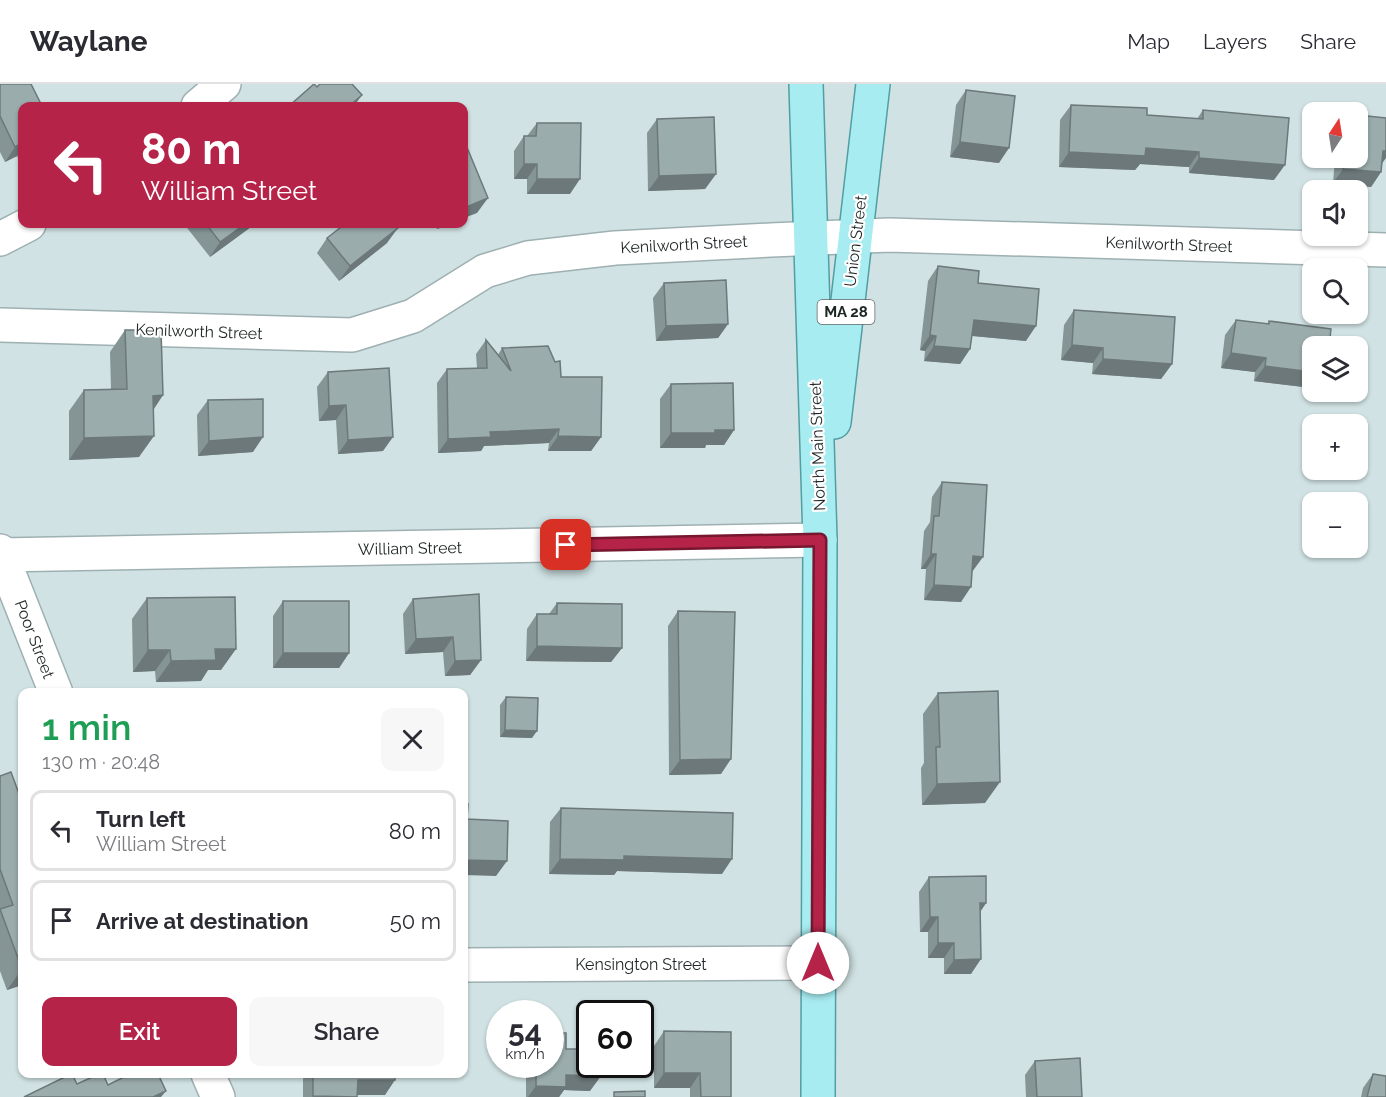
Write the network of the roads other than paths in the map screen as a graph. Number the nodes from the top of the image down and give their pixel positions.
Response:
1 (224, 84) edge
2 (806, 84) edge
3 (873, 84) edge
4 (203, 102) edge
5 (21, 228) edge
6 (855, 236) junction
7 (811, 237) junction
8 (0, 239) edge
9 (1386, 250) edge
10 (0, 325) edge
11 (820, 540) junction
12 (0, 553) edge
13 (54, 688) edge
14 (818, 963) junction
15 (468, 965) edge
16 (210, 1078) edge
17 (218, 1097) edge
18 (818, 1097) edge

1 - 4 street
2 - 7 main road, North Main Street / MA 28
3 - 6 main road, Union Street / MA 28
5 - 8 street
6 - 7 street, Kenilworth Street
6 - 9 street, Kenilworth Street
6 - 11 main road, Union Street / MA 28
7 - 10 street, Kenilworth Street
7 - 11 main road, North Main Street / MA 28
11 - 12 street, William Street
11 - 14 main road, North Main Street / MA 28
12 - 13 street, Poor Street
14 - 15 street, Kensington Street
14 - 18 main road, North Main Street / MA 28
16 - 17 street

